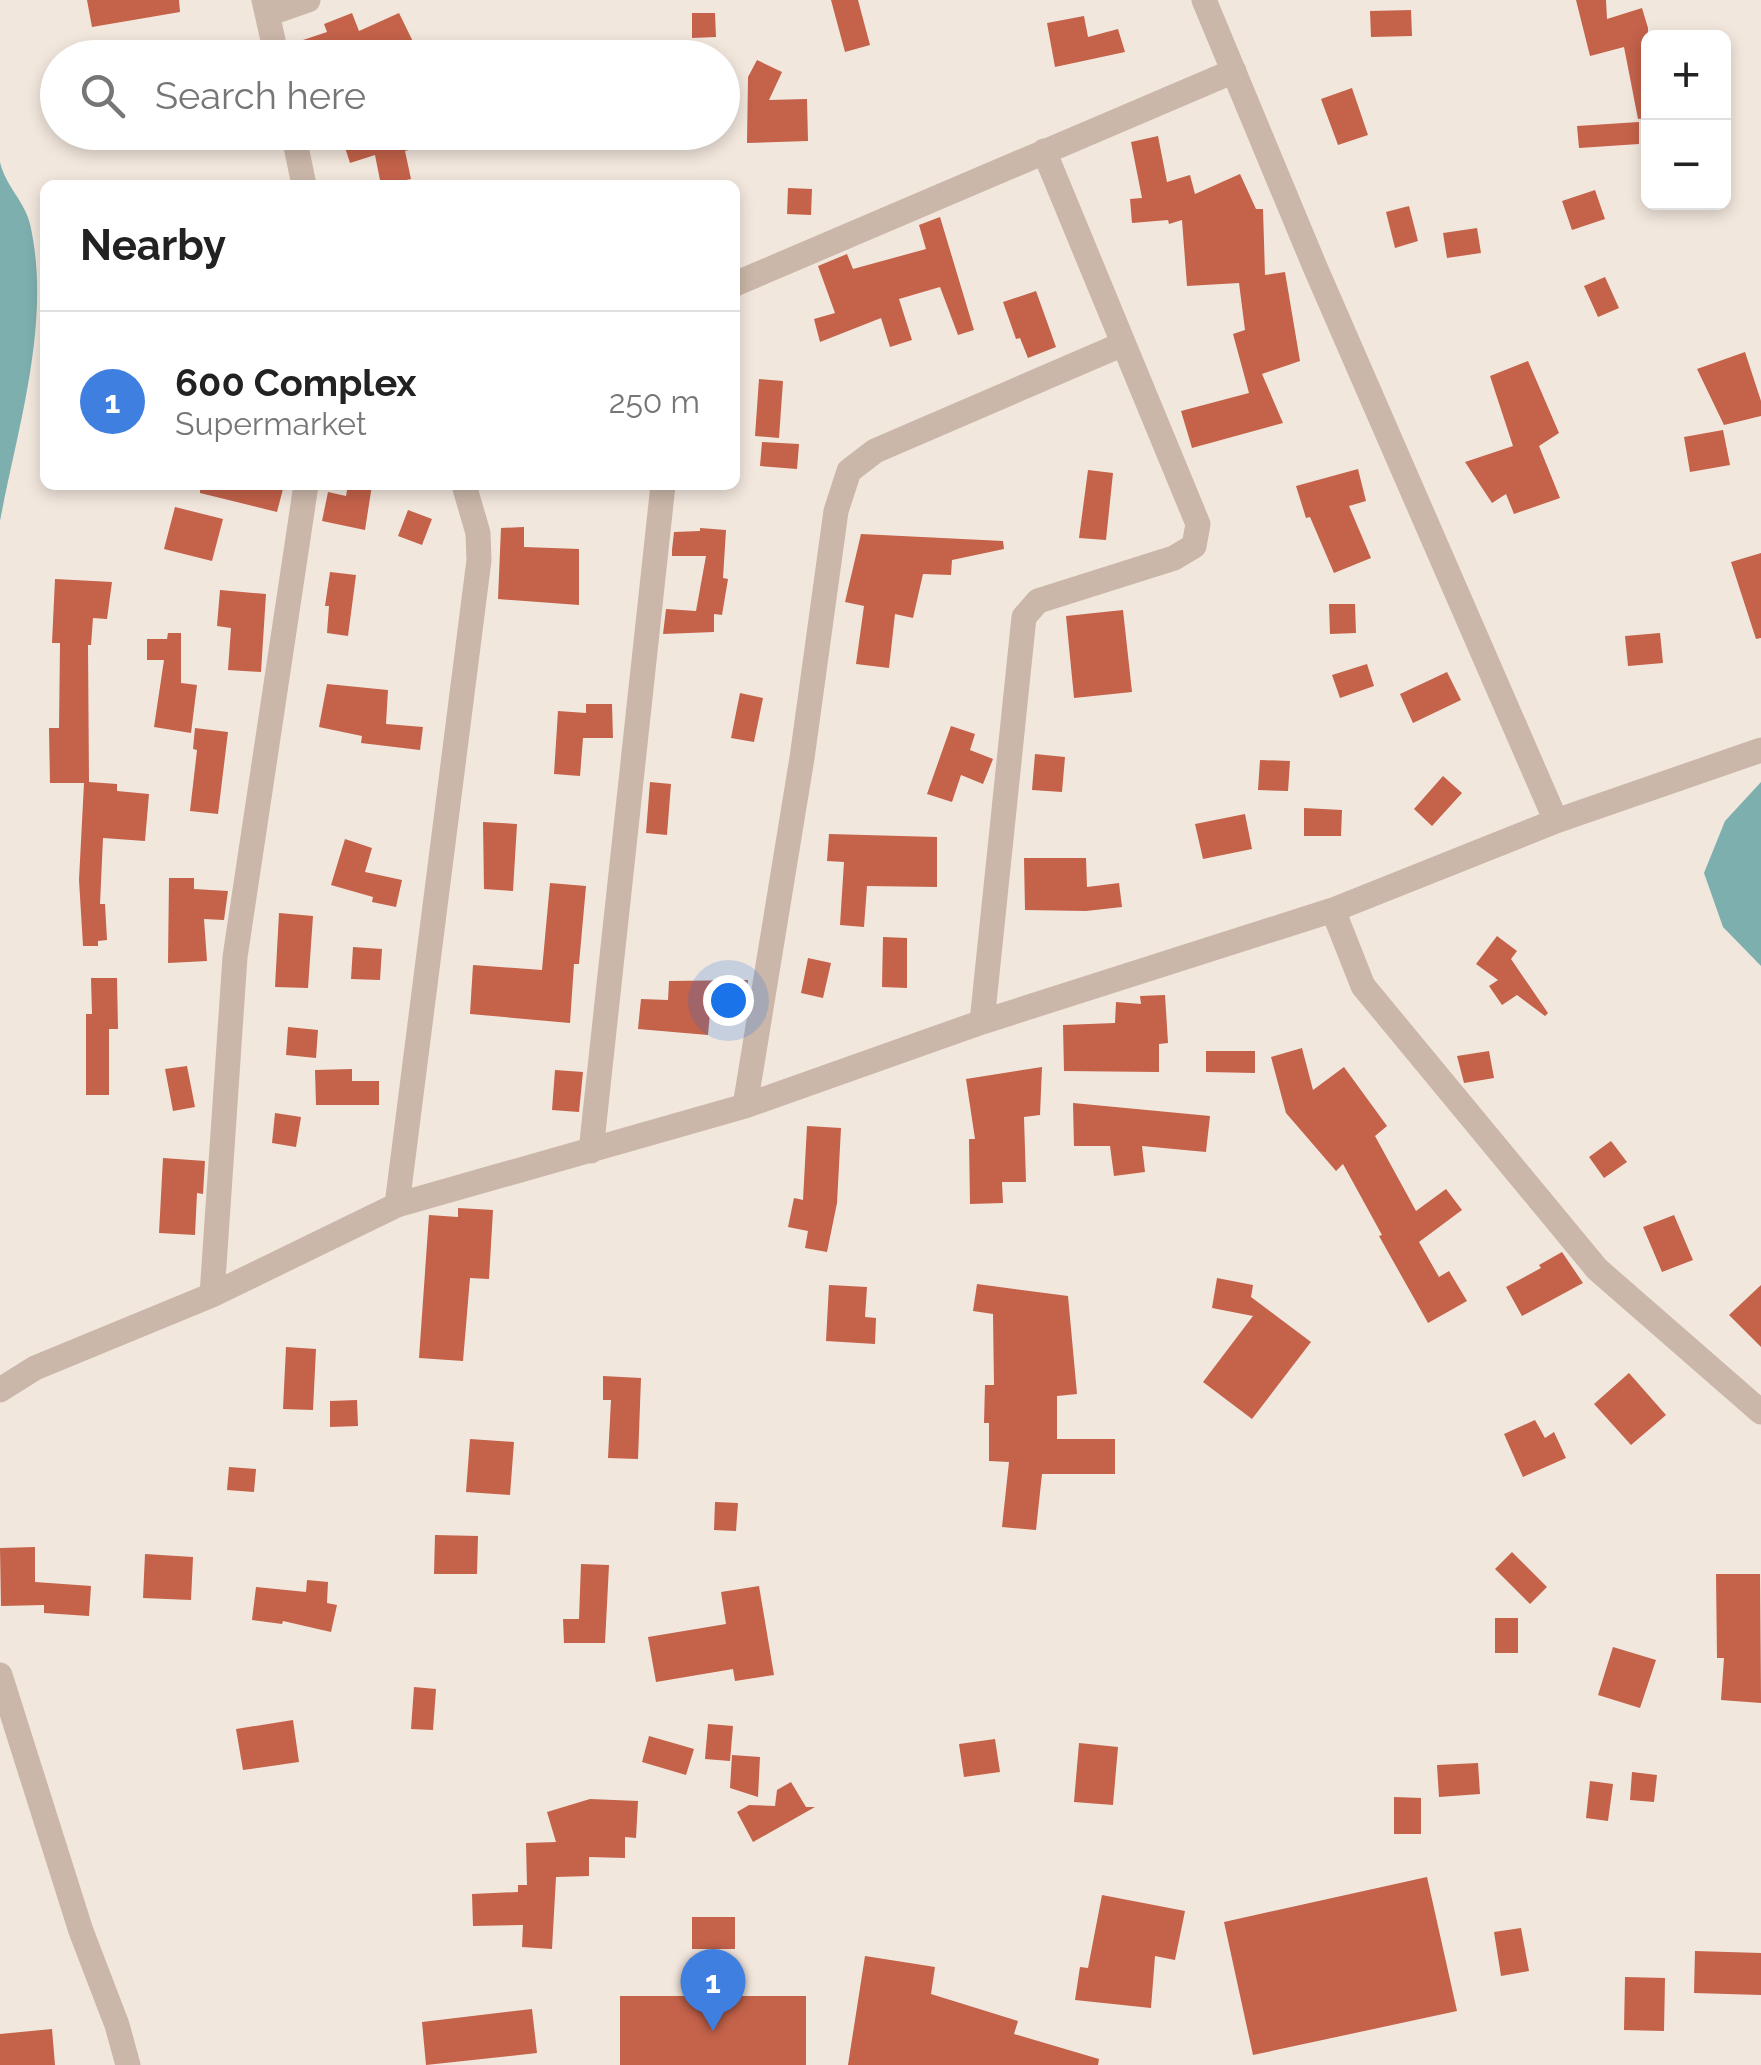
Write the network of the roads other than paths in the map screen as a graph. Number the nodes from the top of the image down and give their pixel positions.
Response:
1 (308, 0) edge
2 (1204, 0) edge
3 (266, 7) edge
4 (273, 40) edge
5 (1234, 71) junction
6 (297, 150) edge
7 (1044, 151) junction
8 (303, 180) edge
9 (740, 282) edge
10 (1124, 344) junction
11 (305, 490) edge
12 (465, 490) edge
13 (662, 490) edge
14 (1761, 750) edge
15 (1556, 821) junction
16 (1333, 910) junction
17 (982, 1022) junction
18 (744, 1106) junction
19 (591, 1151) junction
20 (397, 1206) junction
21 (212, 1295) junction
22 (0, 1390) edge
23 (1761, 1412) edge
24 (0, 1674) edge
25 (128, 2065) edge

1 - 3 street
2 - 5 street
3 - 4 street
5 - 7 street
5 - 15 street
6 - 8 street
7 - 9 street
7 - 10 street
10 - 17 street
10 - 18 street
11 - 21 street
12 - 20 street
13 - 19 street
14 - 15 street
15 - 16 street
16 - 17 street
16 - 23 street
17 - 18 street
18 - 19 street
19 - 20 street
20 - 21 street
21 - 22 street
24 - 25 street

